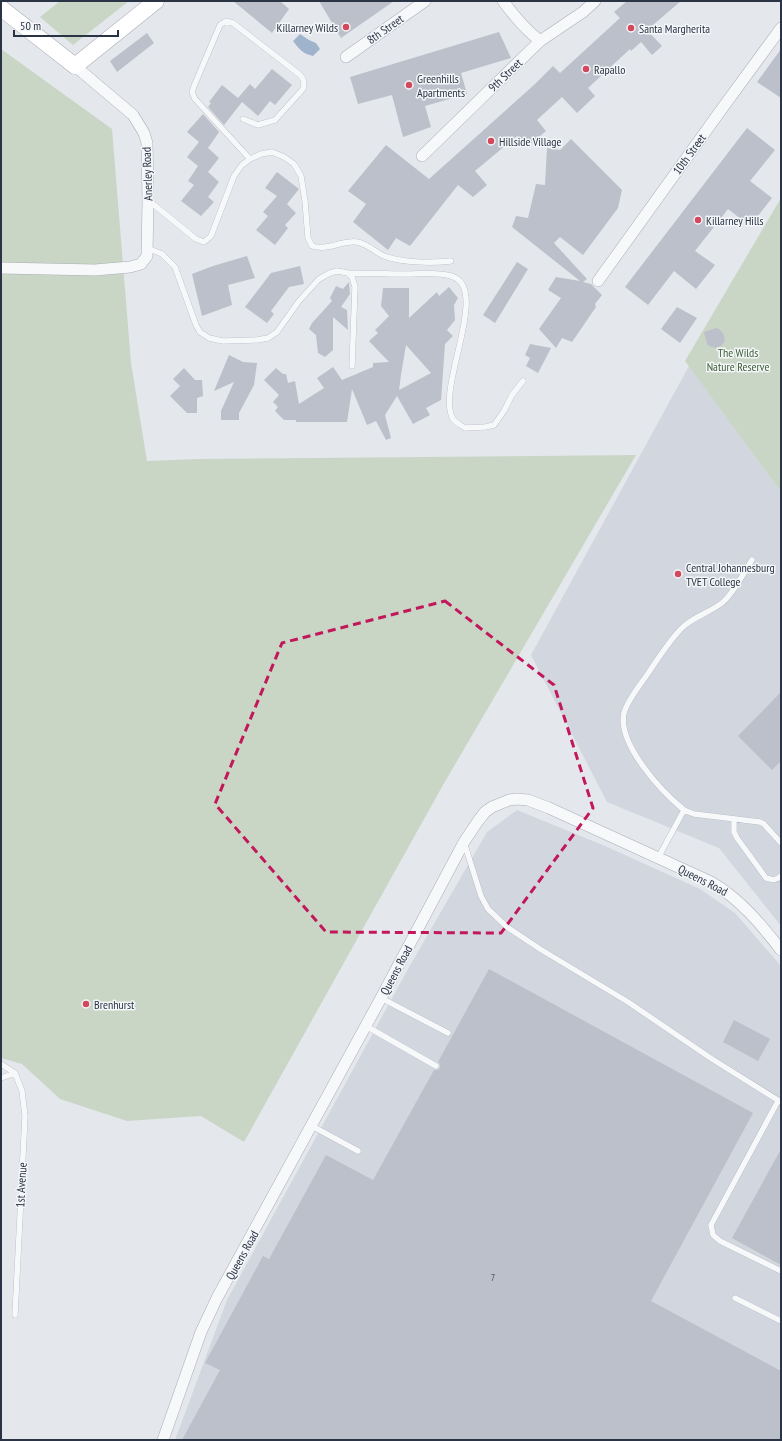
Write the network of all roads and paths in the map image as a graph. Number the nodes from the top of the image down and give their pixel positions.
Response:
1 (156, 1) edge
2 (425, 1) edge
3 (503, 1) edge
4 (596, 1) edge
5 (1, 8) edge
6 (781, 28) edge
7 (540, 41) junction
8 (346, 57) dead end
9 (75, 66) junction
10 (243, 118) dead end
11 (422, 156) dead end
12 (250, 159) junction
13 (148, 200) junction
14 (147, 248) junction
15 (451, 261) dead end
16 (1, 268) edge
17 (348, 273) junction
18 (598, 281) dead end
19 (352, 366) dead end
20 (523, 381) dead end
21 (752, 560) dead end
22 (684, 810) junction
23 (734, 819) junction
24 (464, 842) junction
25 (781, 843) edge
26 (658, 858) junction
27 (781, 876) edge
28 (781, 950) edge
29 (381, 998) junction
30 (366, 1026) junction
31 (448, 1033) dead end
32 (1, 1064) edge
33 (436, 1066) dead end
34 (15, 1073) junction
35 (1, 1078) edge
36 (780, 1102) edge
37 (312, 1126) junction
38 (358, 1151) dead end
39 (781, 1271) edge
40 (735, 1298) dead end
41 (15, 1315) dead end
42 (781, 1321) edge
43 (162, 1440) edge

1 - 9 street
2 - 8 street, 8th Street
3 - 7 street
4 - 7 street, 9th Street
5 - 9 street, Anerley Road
6 - 18 street, 10th Street
7 - 11 street, 9th Street
9 - 13 street, Anerley Road
10 - 12 lane
12 - 13 lane
12 - 15 lane
13 - 14 street, Anerley Road
14 - 16 street, Anerley Road
14 - 17 lane
17 - 19 lane
17 - 20 lane
21 - 22 lane
22 - 23 lane
22 - 26 lane
23 - 25 lane
23 - 27 lane
24 - 26 street, Queens Road
24 - 29 street, Queens Road
24 - 36 lane
26 - 28 street, Queens Road
29 - 30 street, Queens Road
29 - 31 lane
30 - 33 lane
30 - 37 street, Queens Road
32 - 34 lane
34 - 35 lane
34 - 41 lane, 1st Avenue
36 - 39 lane
37 - 38 lane
37 - 43 street, Queens Road
40 - 42 lane

